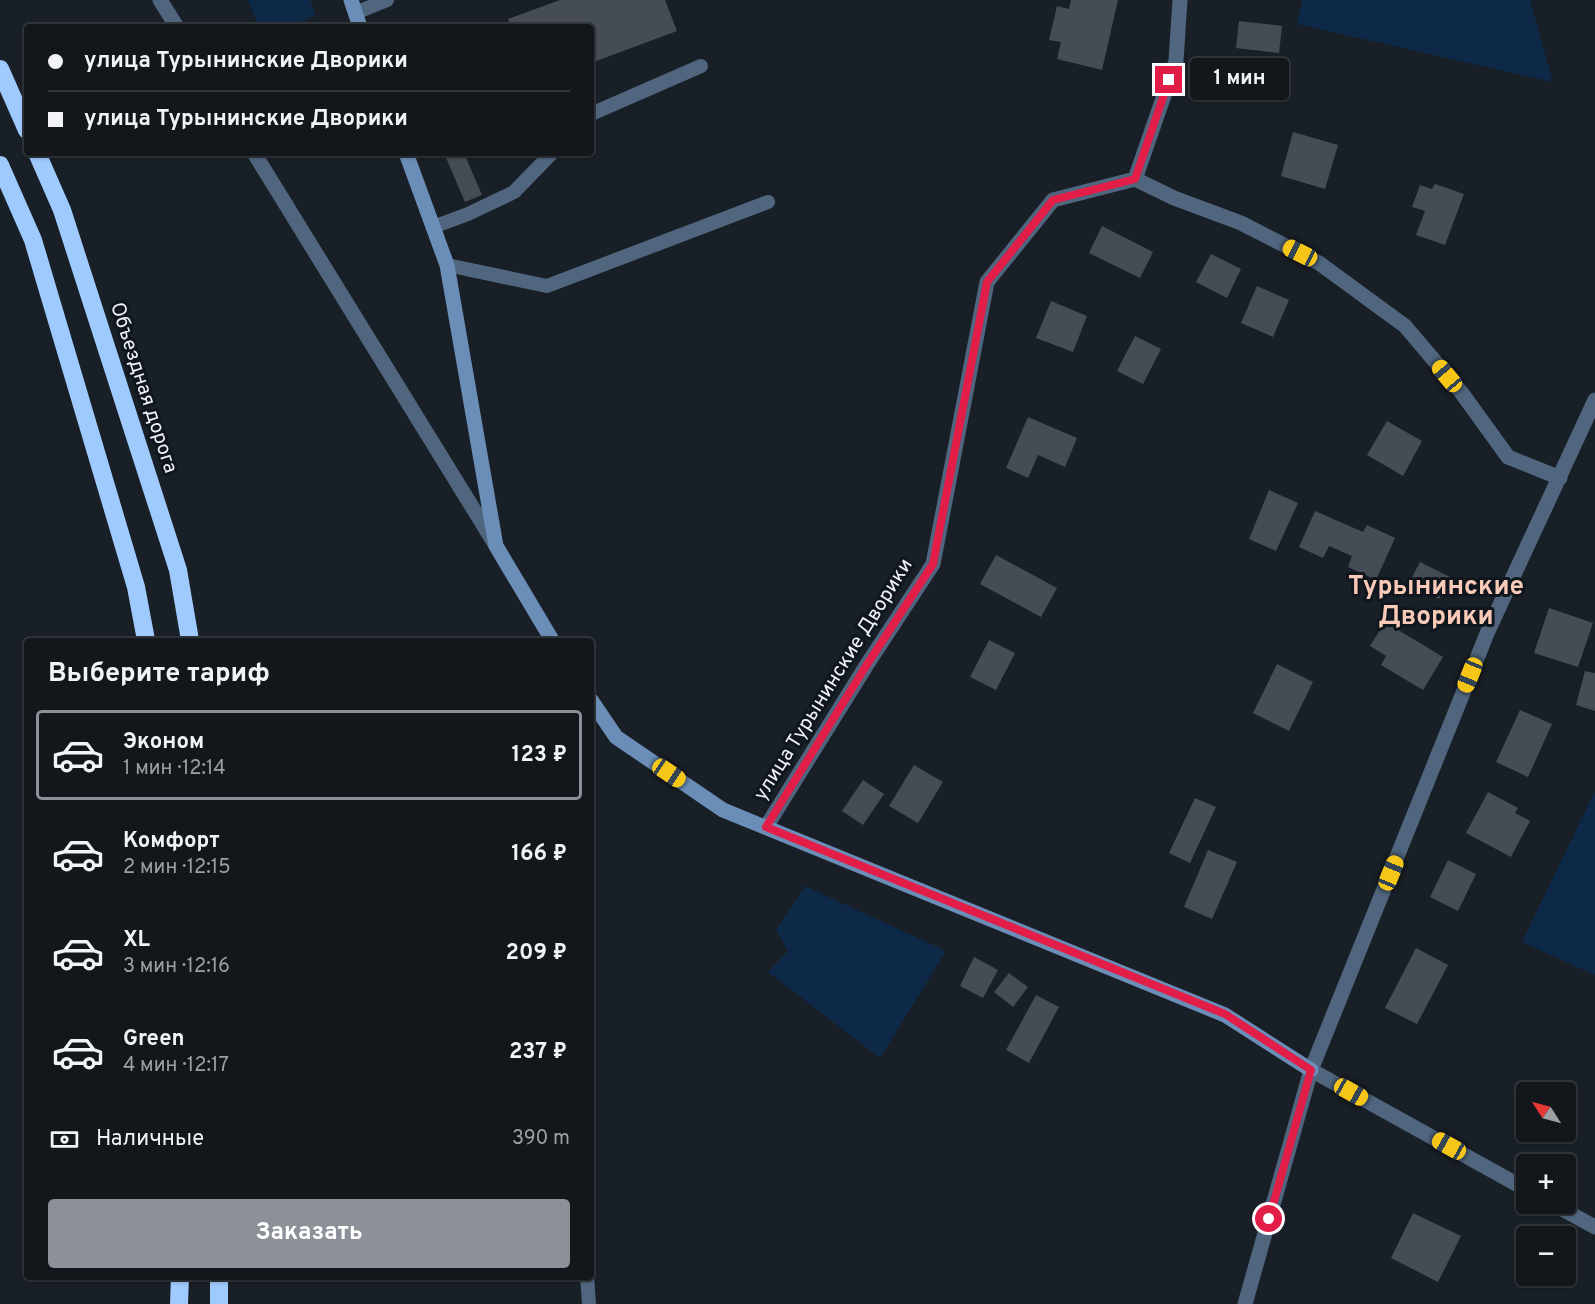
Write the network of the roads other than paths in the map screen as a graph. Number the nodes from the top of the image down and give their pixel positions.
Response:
1 (160, 0) edge
2 (387, 0) edge
3 (1180, 0) edge
4 (356, 13) edge
5 (175, 24) edge
6 (701, 66) dead end
7 (0, 69) edge
8 (594, 113) edge
9 (24, 123) edge
10 (38, 156) edge
11 (256, 156) edge
12 (407, 156) edge
13 (549, 156) edge
14 (0, 165) edge
15 (1135, 179) junction
16 (768, 202) dead end
17 (433, 227) junction
18 (447, 265) junction
19 (1595, 400) edge
20 (1560, 478) junction
21 (496, 546) junction
22 (146, 638) edge
23 (190, 638) edge
24 (551, 638) edge
25 (594, 704) edge
26 (766, 827) junction
27 (1311, 1070) junction
28 (1516, 1184) edge
29 (1571, 1214) edge
30 (1595, 1227) edge
31 (180, 1280) edge
32 (219, 1280) edge
33 (587, 1280) edge
34 (179, 1304) edge
35 (219, 1304) edge
36 (589, 1304) edge
37 (1245, 1304) edge

1 - 5 street
2 - 4 lane
3 - 15 street
6 - 8 lane
7 - 9 highway
10 - 23 highway, Объездная дорога
11 - 21 street
12 - 17 street
13 - 17 lane
14 - 22 highway
15 - 20 street
15 - 26 street, улица Турынинские Дворики
16 - 18 lane
17 - 18 street
18 - 21 street
19 - 20 street
20 - 27 street
21 - 24 street
25 - 26 street
26 - 27 street
27 - 28 street
27 - 37 street
29 - 30 street
31 - 34 highway
32 - 35 highway
33 - 36 lane

